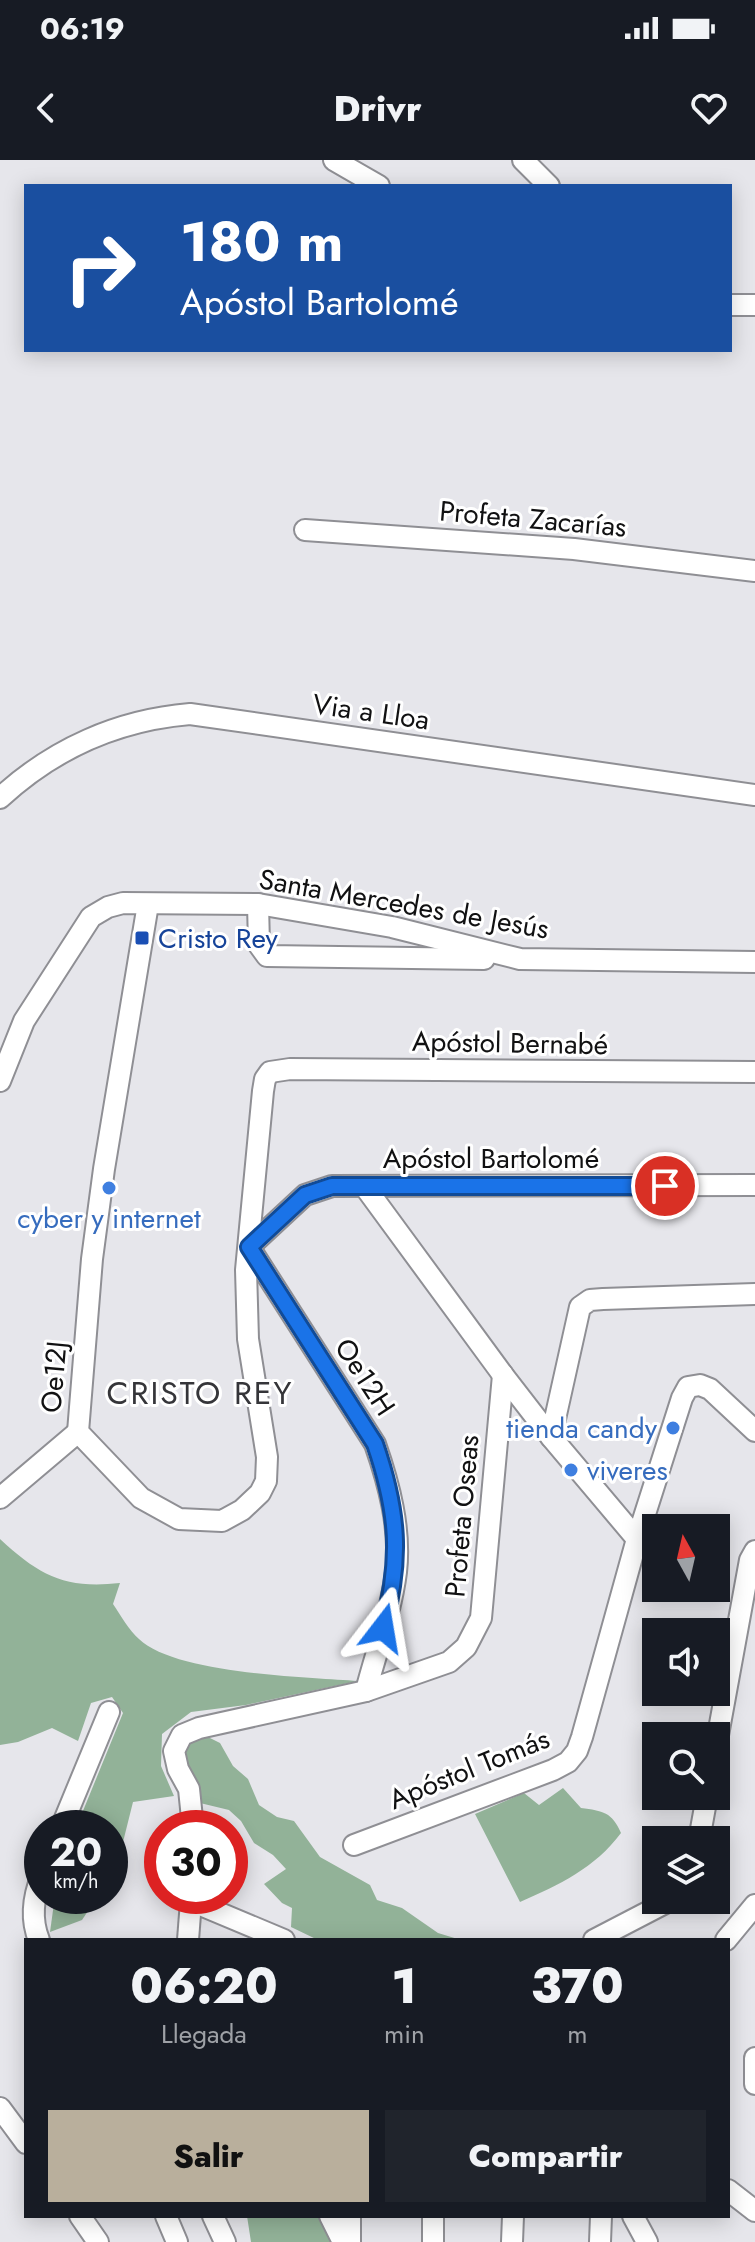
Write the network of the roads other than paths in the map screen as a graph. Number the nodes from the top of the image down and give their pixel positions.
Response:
1 (334, 160) edge
2 (523, 160) edge
3 (376, 184) edge
4 (547, 184) edge
5 (732, 305) edge
6 (755, 305) edge
7 (305, 530) dead end
8 (755, 571) edge
9 (755, 795) edge
10 (0, 798) edge
11 (148, 904) junction
12 (258, 904) junction
13 (520, 959) junction
14 (755, 962) edge
15 (755, 1072) edge
16 (267, 1075) joint
17 (0, 1081) edge
18 (755, 1185) edge
19 (365, 1187) junction
20 (249, 1247) junction
21 (755, 1294) edge
22 (503, 1375) junction
23 (755, 1431) edge
24 (78, 1432) junction
25 (551, 1437) junction
26 (0, 1498) edge
27 (637, 1539) junction
28 (755, 1551) edge
29 (366, 1691) junction
30 (109, 1712) dead end
31 (720, 1722) edge
32 (68, 1810) edge
33 (191, 1810) edge
34 (354, 1845) dead end
35 (755, 1905) edge
36 (34, 1914) edge
37 (190, 1914) edge
38 (221, 1914) edge
39 (644, 1914) edge
40 (255, 1933) edge
41 (39, 1938) edge
42 (188, 1938) edge
43 (276, 1938) edge
44 (598, 1938) edge
45 (728, 1938) edge
46 (755, 2058) edge
47 (755, 2084) edge
48 (2, 2113) edge
49 (24, 2140) edge
50 (730, 2192) edge
51 (755, 2211) edge
52 (81, 2218) edge
53 (167, 2218) edge
54 (214, 2218) edge
55 (331, 2218) edge
56 (350, 2218) edge
57 (433, 2218) edge
58 (513, 2218) edge
59 (601, 2218) edge
60 (634, 2218) edge
61 (98, 2242) edge
62 (177, 2242) edge
63 (225, 2242) edge
64 (343, 2242) edge
65 (350, 2242) edge
66 (433, 2242) edge
67 (512, 2242) edge
68 (600, 2242) edge
69 (647, 2242) edge

1 - 3 street
2 - 4 street
5 - 6 street
7 - 8 street, Profeta Zacarías
9 - 10 street, Via a Lloa
11 - 12 street, Santa Mercedes de Jesús
11 - 17 street, Santa Mercedes de Jesús
11 - 24 street, Oe12J
12 - 13 street, Santa Mercedes de Jesús
12 - 13 street
13 - 14 street, Santa Mercedes de Jesús
15 - 16 street, Apóstol Bernabé
16 - 20 street, Oe12J
18 - 19 street, Apóstol Bartolomé
19 - 20 street, Apóstol Bartolomé
19 - 22 street
20 - 24 street, Oe12J
20 - 29 street, Oe12H
21 - 25 street
22 - 25 street
22 - 29 street, Profeta Oseas
23 - 27 street, Apóstol Tomás
24 - 26 street
25 - 27 street
27 - 34 street, Apóstol Tomás
28 - 31 street
29 - 33 street, Profeta Oseas
30 - 32 street
35 - 45 street
36 - 41 street
37 - 42 street
38 - 40 street
39 - 44 street
40 - 43 street
46 - 47 street
48 - 49 street
50 - 51 street
52 - 61 street
53 - 62 street
54 - 63 street
55 - 64 street
56 - 65 street
57 - 66 street
58 - 67 street
59 - 68 street
60 - 69 street

